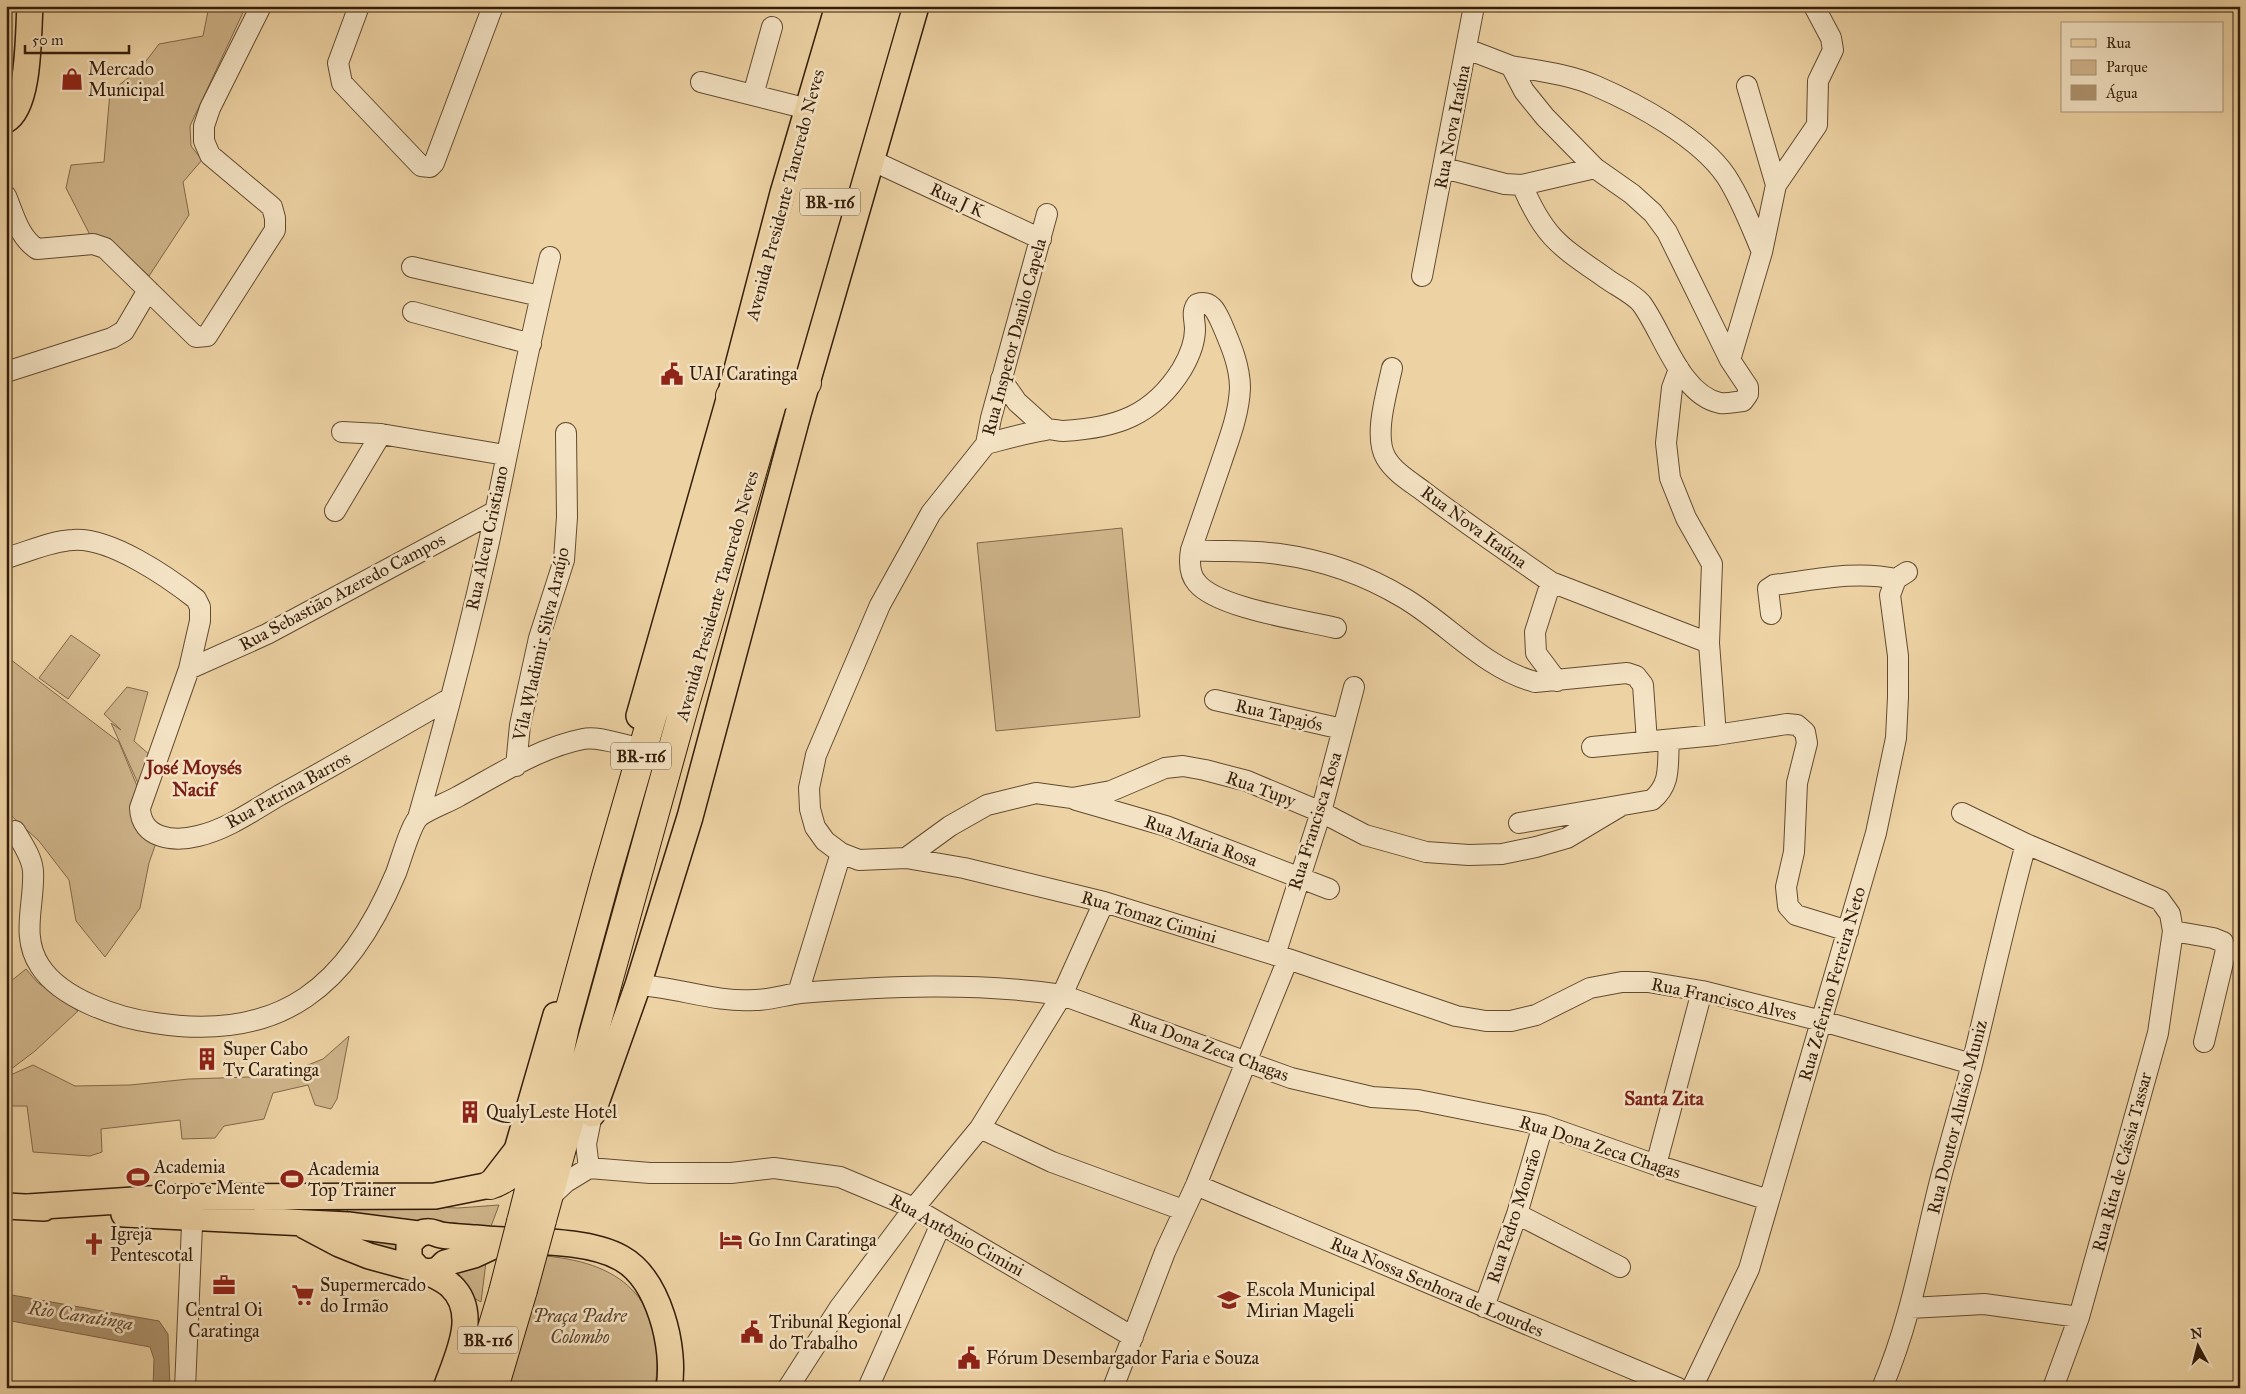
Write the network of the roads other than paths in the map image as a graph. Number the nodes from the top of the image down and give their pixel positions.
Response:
1 (30, 6) edge
2 (261, 6) edge
3 (359, 6) edge
4 (493, 6) edge
5 (838, 6) edge
6 (861, 6) edge
7 (887, 6) edge
8 (916, 6) edge
9 (1474, 6) edge
10 (1814, 6) edge
11 (772, 27) dead end
12 (1467, 49) junction
13 (1510, 66) junction
14 (701, 82) dead end
15 (1746, 86) dead end
16 (753, 95) junction
17 (808, 109) junction
18 (6, 120) edge
19 (872, 161) junction
20 (1444, 168) junction
21 (1595, 168) junction
22 (1522, 185) junction
23 (1776, 186) junction
24 (6, 196) edge
25 (1047, 214) dead end
26 (1041, 239) junction
27 (1762, 252) junction
28 (550, 257) dead end
29 (412, 267) dead end
30 (1422, 276) dead end
31 (148, 290) junction
32 (540, 296) junction
33 (413, 312) dead end
34 (531, 344) junction
35 (1730, 360) junction
36 (1392, 368) dead end
37 (1679, 369) junction
38 (6, 372) edge
39 (1001, 379) junction
40 (807, 383) junction
41 (768, 388) junction
42 (730, 396) junction
43 (1047, 429) junction
44 (342, 432) dead end
45 (566, 433) dead end
46 (381, 434) junction
47 (986, 444) junction
48 (505, 455) junction
49 (335, 511) dead end
50 (494, 512) junction
51 (1191, 550) junction
52 (6, 558) edge
53 (1551, 582) junction
54 (1771, 614) dead end
55 (1336, 628) dead end
56 (1709, 643) junction
57 (188, 669) junction
58 (1556, 681) junction
59 (1354, 686) dead end
60 (449, 699) junction
61 (1215, 700) dead end
62 (1342, 729) junction
63 (1716, 735) junction
64 (1669, 740) junction
65 (1647, 742) junction
66 (630, 746) junction
67 (1592, 747) dead end
68 (516, 766) junction
69 (1072, 798) junction
70 (1619, 806) junction
71 (1321, 812) junction
72 (1962, 813) dead end
73 (418, 818) junction
74 (1519, 823) dead end
75 (9, 829) edge
76 (2026, 844) junction
77 (841, 853) junction
78 (906, 858) junction
79 (1299, 877) junction
80 (1329, 889) dead end
81 (1104, 902) junction
82 (1848, 931) junction
83 (2173, 931) junction
84 (1281, 957) junction
85 (638, 985) junction
86 (1590, 988) joint
87 (1702, 991) junction
88 (798, 994) junction
89 (1062, 994) junction
90 (1822, 1021) junction
91 (2204, 1042) dead end
92 (1245, 1061) junction
93 (1972, 1064) junction
94 (581, 1120) junction
95 (1543, 1125) junction
96 (980, 1128) junction
97 (540, 1147) junction
98 (1656, 1165) junction
99 (589, 1168) junction
100 (490, 1185) junction
101 (1196, 1186) junction
102 (342, 1195) junction
103 (1769, 1200) junction
104 (17, 1207) edge
105 (193, 1207) junction
106 (914, 1208) junction
107 (1183, 1210) junction
108 (1517, 1214) junction
109 (529, 1220) junction
110 (299, 1222) junction
111 (942, 1224) junction
112 (348, 1225) junction
113 (429, 1235) junction
114 (1620, 1267) dead end
115 (431, 1268) junction
116 (513, 1291) junction
117 (1484, 1307) junction
118 (1910, 1308) junction
119 (2079, 1317) junction
120 (1132, 1337) junction
121 (501, 1362) junction
122 (185, 1388) edge
123 (446, 1388) edge
124 (474, 1388) edge
125 (494, 1388) edge
126 (507, 1388) edge
127 (669, 1388) edge
128 (788, 1388) edge
129 (868, 1388) edge
130 (1113, 1388) edge
131 (1678, 1388) edge
132 (1692, 1388) edge
133 (1882, 1388) edge
134 (2053, 1388) edge

1 - 18 main road
2 - 31 street
3 - 4 street
5 - 17 main road, Avenida Presidente Tancredo Neves
6 - 41 highway, Avenida Presidente Tancredo Neves / BR-116
7 - 41 highway, Avenida Presidente Tancredo Neves / BR-116
8 - 19 main road, Avenida Presidente Tancredo Neves
9 - 12 street, Rua Nova Itaúna
10 - 23 street
11 - 16 street
12 - 13 street
12 - 20 street, Rua Nova Itaúna
13 - 21 street
13 - 27 street
14 - 16 street
15 - 23 street
16 - 17 street
17 - 42 main road, Avenida Presidente Tancredo Neves
19 - 26 street, Rua J K
19 - 40 main road, Avenida Presidente Tancredo Neves
20 - 22 street
20 - 30 street, Rua Nova Itaúna
21 - 22 street
21 - 35 street
22 - 37 street
23 - 27 street
24 - 31 street
25 - 26 street, Rua Inspetor Danilo Capela
26 - 39 street, Rua Inspetor Danilo Capela
27 - 35 street
28 - 32 street, Rua Alceu Cristiano
29 - 32 street
31 - 38 street
32 - 34 street, Rua Alceu Cristiano
33 - 34 street
34 - 48 street, Rua Alceu Cristiano
35 - 37 street
36 - 53 street, Rua Nova Itaúna
37 - 56 street
39 - 43 street
39 - 47 street, Rua Inspetor Danilo Capela
40 - 41 highway
40 - 85 main road, Avenida Presidente Tancredo Neves
41 - 42 highway
41 - 94 highway, Avenida Presidente Tancredo Neves / BR-116
41 - 97 highway, Avenida Presidente Tancredo Neves / BR-116
42 - 66 main road, Avenida Presidente Tancredo Neves
43 - 47 street
43 - 51 street
44 - 46 street
45 - 68 street, Vila Wladimir Silva Araújo
46 - 48 street
46 - 49 street
47 - 77 street, Rua Inspetor Danilo Capela
48 - 50 street, Rua Alceu Cristiano
50 - 57 street, Rua Sebastião Azeredo Campos
50 - 60 street, Rua Alceu Cristiano
51 - 55 street
51 - 58 street
52 - 57 street, Rua Patrina Barros
53 - 56 street, Rua Nova Itaúna
53 - 58 street
54 - 82 street, Rua Zeferino Ferreira Neto
56 - 63 street
57 - 60 street, Rua Patrina Barros
58 - 65 street
59 - 62 street, Rua Francisca Rosa
60 - 73 street, Rua Alceu Cristiano
61 - 62 street, Rua Tapajós
62 - 71 street, Rua Francisca Rosa
63 - 64 street
63 - 82 street
64 - 65 street
64 - 70 street
65 - 67 street
66 - 68 street
66 - 100 main road, Avenida Presidente Tancredo Neves
68 - 73 street
69 - 71 street, Rua Tupy
69 - 78 street, Rua Tupy
69 - 79 street, Rua Maria Rosa
70 - 71 street, Rua Tupy
70 - 74 street
71 - 79 street, Rua Francisca Rosa
72 - 76 street
73 - 75 street, Rua Alceu Cristiano
76 - 83 street
76 - 93 street, Rua Doutor Aluísio Muniz
77 - 78 street, Rua Tomaz Cimini
77 - 88 street
78 - 81 street, Rua Tomaz Cimini
79 - 80 street, Rua Maria Rosa
79 - 84 street, Rua Francisca Rosa
81 - 84 street, Rua Tomaz Cimini
81 - 89 street
82 - 90 street, Rua Zeferino Ferreira Neto
83 - 91 street
83 - 119 street, Rua Rita de Cássia Tassar
84 - 86 street, Rua Tomaz Cimini
84 - 92 street, Rua Francisca Rosa
85 - 88 street, Rua Dona Zeca Chagas
85 - 94 main road, Avenida Presidente Tancredo Neves
86 - 87 street, Rua Francisco Alves
87 - 90 street, Rua Francisco Alves
87 - 98 street
88 - 89 street, Rua Dona Zeca Chagas
89 - 92 street, Rua Dona Zeca Chagas
89 - 96 street
90 - 93 street, Rua Francisco Alves
90 - 103 street, Rua Zeferino Ferreira Neto
92 - 95 street, Rua Dona Zeca Chagas
92 - 101 street, Rua Francisca Rosa
93 - 118 street, Rua Doutor Aluísio Muniz
94 - 99 street
94 - 109 highway, Avenida Presidente Tancredo Neves / BR-116
95 - 98 street, Rua Dona Zeca Chagas
95 - 108 street, Rua Pedro Mourão
96 - 106 street
96 - 107 street
97 - 100 highway
97 - 109 highway, Avenida Presidente Tancredo Neves / BR-116
98 - 103 street, Rua Dona Zeca Chagas
99 - 106 street, Rua Antônio Cimini
99 - 109 street
100 - 102 main road
101 - 107 street, Rua Francisca Rosa
101 - 117 street, Rua Nossa Senhora de Lourdes
102 - 105 main road
102 - 112 main road
103 - 132 street, Rua Zeferino Ferreira Neto
104 - 105 main road
105 - 110 main road
105 - 122 street
106 - 111 street, Rua Antônio Cimini
106 - 128 street
107 - 120 street, Rua Francisca Rosa
108 - 114 street
108 - 117 street, Rua Pedro Mourão
109 - 113 main road
109 - 115 main road
109 - 116 highway, Avenida Presidente Tancredo Neves / BR-116, bridge
109 - 127 main road
110 - 112 main road
110 - 115 main road
111 - 120 street, Rua Antônio Cimini
111 - 129 street
112 - 113 main road
113 - 115 main road
113 - 115 main road
115 - 123 main road
116 - 121 highway, Avenida Presidente Tancredo Neves / BR-116
116 - 124 highway, Avenida Presidente Tancredo Neves / BR-116
117 - 131 street, Rua Nossa Senhora de Lourdes
118 - 119 street
118 - 133 street, Rua Doutor Aluísio Muniz
119 - 134 street, Rua Rita de Cássia Tassar
120 - 130 street, Rua Francisca Rosa
121 - 125 highway, Avenida Presidente Tancredo Neves / BR-116
121 - 126 highway

